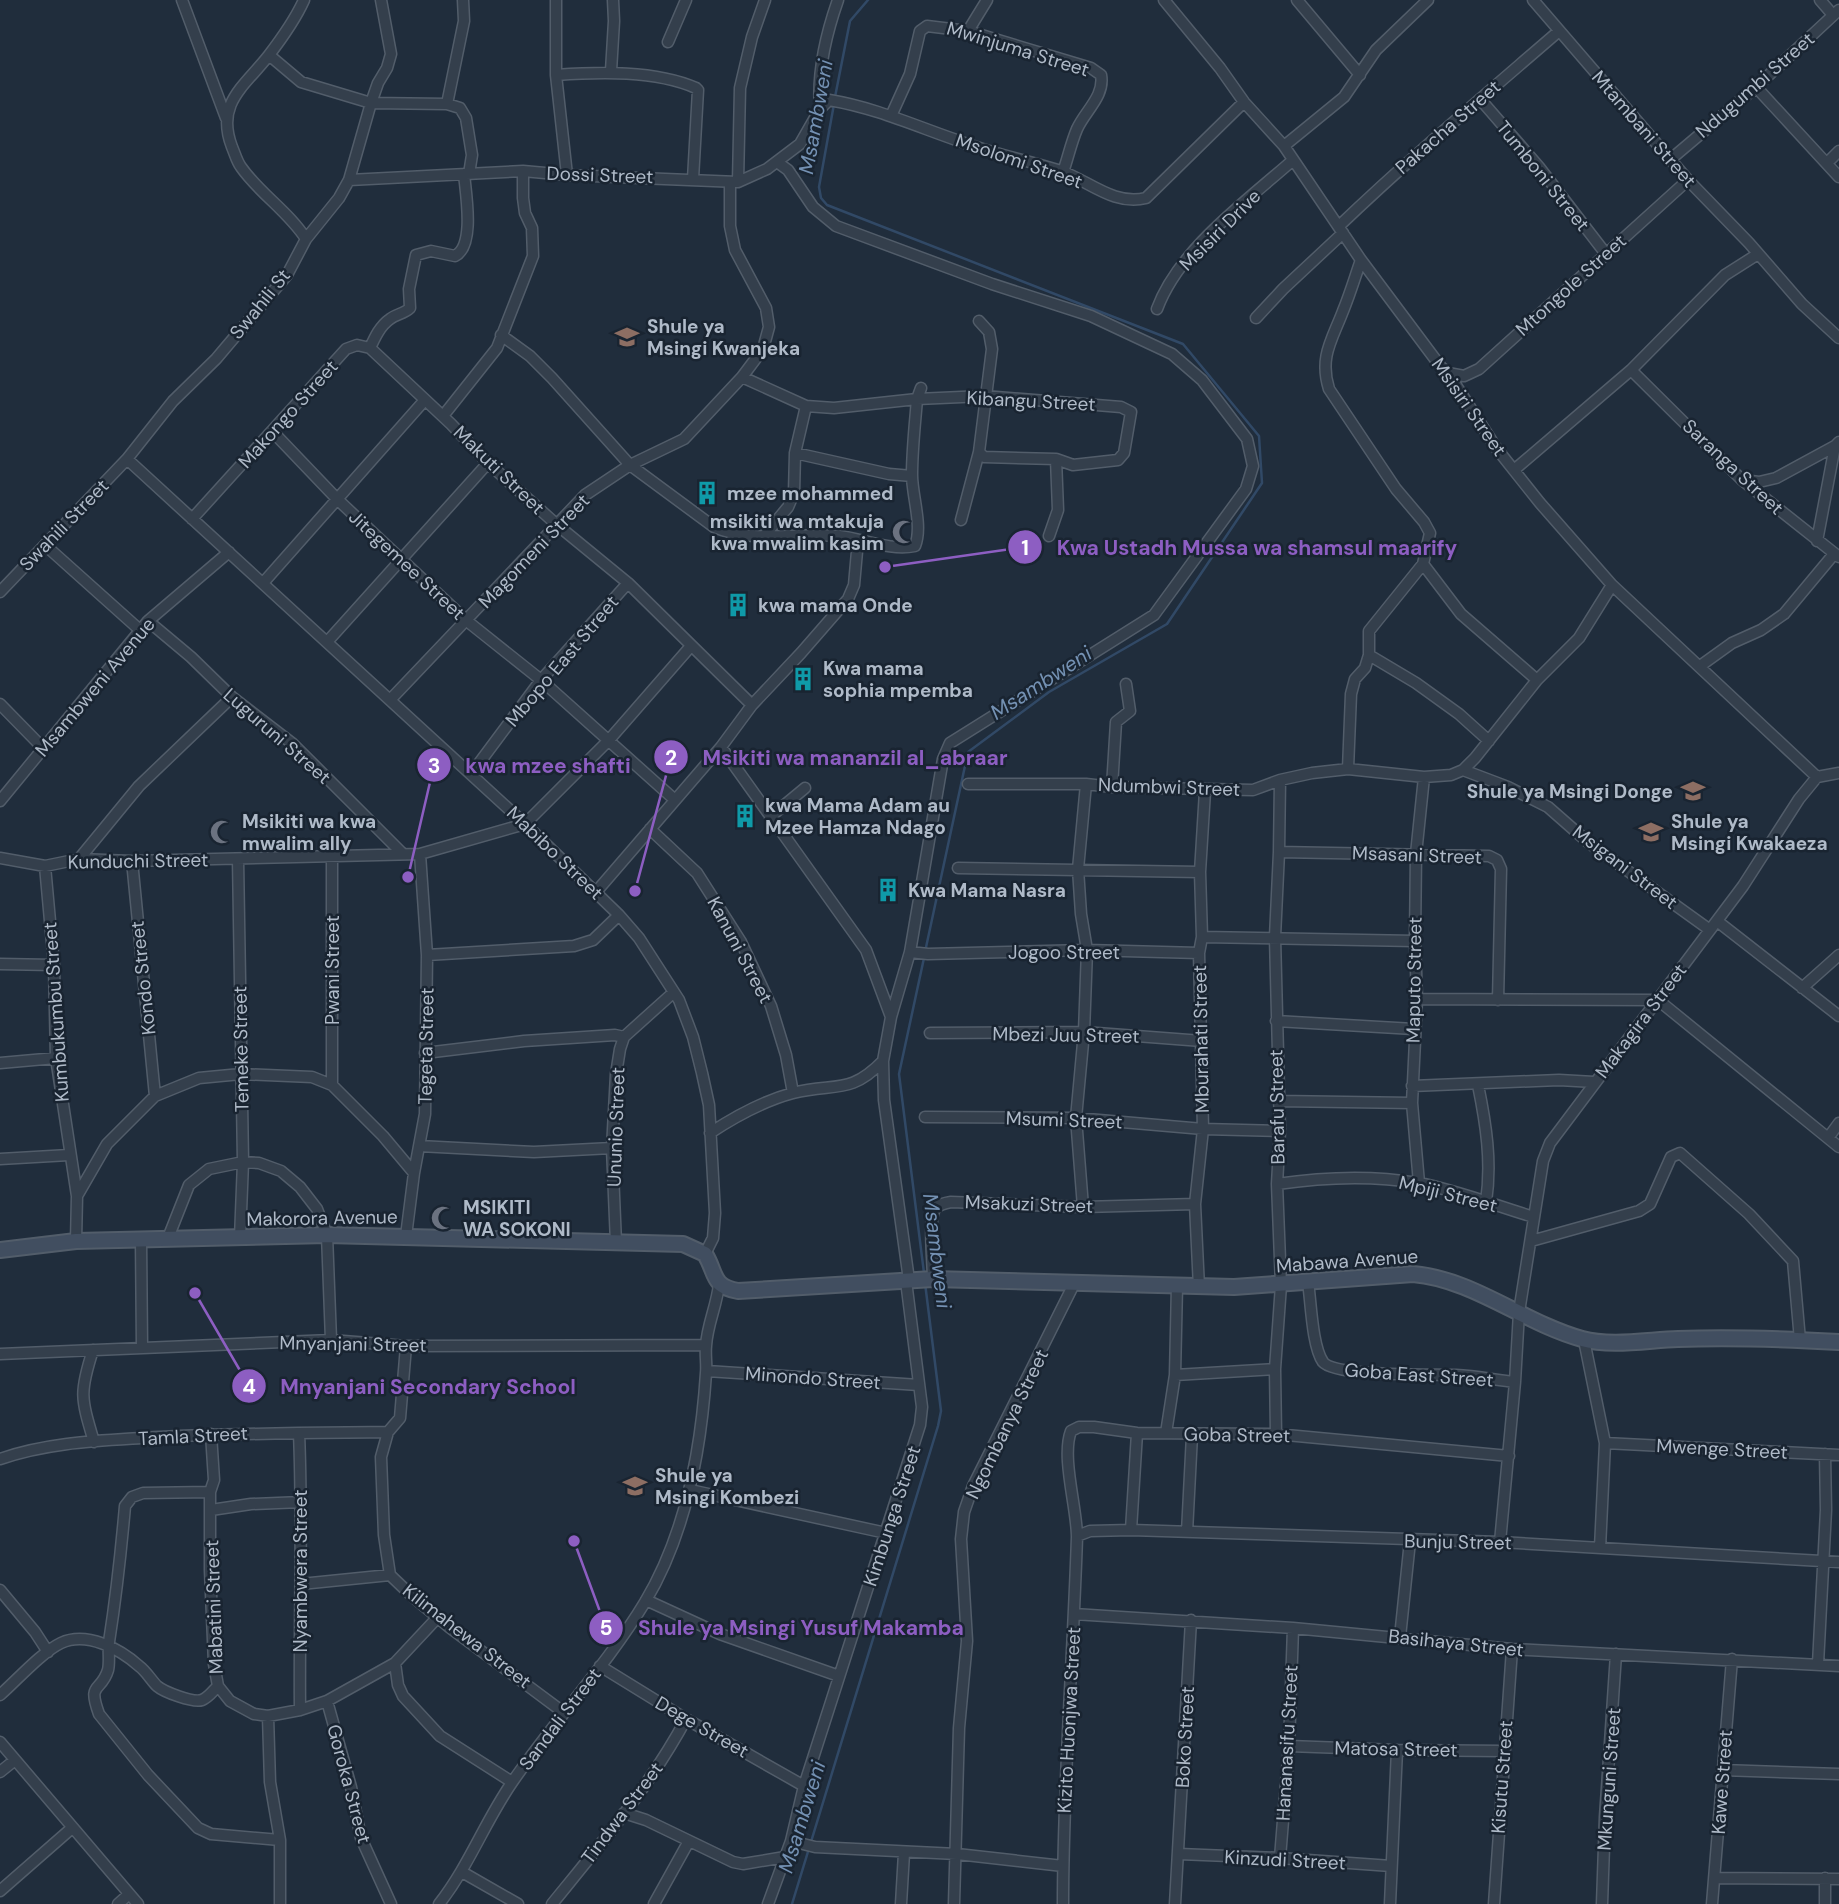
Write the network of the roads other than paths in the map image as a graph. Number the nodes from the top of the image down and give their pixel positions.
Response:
1 (182, 0) edge
2 (304, 0) edge
3 (381, 0) edge
4 (463, 0) edge
5 (556, 0) edge
6 (613, 0) edge
7 (687, 0) edge
8 (765, 0) edge
9 (838, 0) edge
10 (987, 0) edge
11 (1164, 0) edge
12 (1297, 0) edge
13 (1428, 0) edge
14 (1533, 0) edge
15 (1820, 0) edge
16 (1415, 4) edge
17 (1836, 13) edge
18 (968, 31) junction
19 (1559, 31) junction
20 (668, 43) dead end
21 (269, 55) junction
22 (611, 71) junction
23 (556, 75) junction
24 (1360, 75) junction
25 (1756, 87) junction
26 (1480, 99) junction
27 (1244, 102) junction
28 (371, 103) junction
29 (447, 104) junction
30 (820, 109) junction
31 (891, 116) junction
32 (226, 118) junction
33 (1284, 146) junction
34 (1839, 151) edge
35 (1671, 159) junction
36 (1293, 160) junction
37 (777, 162) junction
38 (1827, 163) junction
39 (523, 171) junction
40 (1063, 172) junction
41 (466, 174) junction
42 (567, 175) junction
43 (1839, 177) edge
44 (693, 179) junction
45 (349, 180) junction
46 (1688, 180) junction
47 (734, 182) junction
48 (1341, 230) junction
49 (306, 239) junction
50 (1749, 243) junction
51 (1606, 254) junction
52 (1758, 254) junction
53 (1361, 260) junction
54 (1725, 275) junction
55 (1157, 309) dead end
56 (1256, 318) dead end
57 (979, 321) dead end
58 (501, 335) junction
59 (1839, 338) edge
60 (370, 348) junction
61 (1631, 370) junction
62 (1448, 373) junction
63 (742, 377) junction
64 (921, 388) dead end
65 (984, 396) junction
66 (917, 399) junction
67 (424, 401) junction
68 (806, 406) junction
69 (443, 416) junction
70 (273, 432) junction
71 (1837, 444) edge
72 (979, 452) junction
73 (795, 453) junction
74 (127, 459) junction
75 (1056, 459) junction
76 (488, 463) junction
77 (630, 465) junction
78 (1514, 470) junction
79 (912, 476) junction
80 (1742, 480) junction
81 (338, 500) junction
82 (192, 519) junction
83 (961, 520) dead end
84 (556, 524) junction
85 (764, 536) junction
86 (1049, 536) dead end
87 (858, 540) junction
88 (1817, 541) junction
89 (45, 545) junction
90 (229, 552) junction
91 (1837, 556) edge
92 (402, 559) junction
93 (1423, 564) junction
94 (263, 583) junction
95 (628, 583) junction
96 (1612, 585) junction
97 (0, 592) edge
98 (148, 621) junction
99 (467, 621) junction
100 (141, 631) junction
101 (327, 642) junction
102 (691, 646) junction
103 (1369, 655) junction
104 (1700, 666) junction
105 (541, 680) junction
106 (1537, 680) junction
107 (1126, 684) dead end
108 (232, 697) junction
109 (390, 700) junction
110 (0, 704) edge
111 (752, 705) junction
112 (609, 740) junction
113 (1489, 741) junction
114 (721, 747) junction
115 (43, 748) junction
116 (1348, 769) junction
117 (1463, 770) junction
118 (1839, 773) edge
119 (471, 774) junction
120 (1818, 776) junction
121 (1424, 777) junction
122 (1280, 780) junction
123 (968, 784) dead end
124 (1086, 784) junction
125 (1112, 787) junction
126 (806, 788) dead end
127 (1205, 790) junction
128 (675, 800) junction
129 (0, 801) edge
130 (770, 817) junction
131 (525, 824) junction
132 (650, 829) junction
133 (1279, 852) junction
134 (1416, 853) junction
135 (404, 854) junction
136 (420, 854) junction
137 (332, 856) junction
138 (0, 858) edge
139 (79, 859) junction
140 (238, 859) junction
141 (132, 861) junction
142 (45, 866) junction
143 (958, 868) dead end
144 (1078, 869) junction
145 (1200, 872) junction
146 (596, 892) junction
147 (619, 915) junction
148 (1714, 926) junction
149 (1202, 937) junction
150 (1275, 937) junction
151 (1415, 941) junction
152 (1087, 950) junction
153 (919, 953) junction
154 (1199, 953) junction
155 (427, 955) junction
156 (1839, 955) edge
157 (0, 964) edge
158 (54, 965) junction
159 (1802, 988) junction
160 (674, 992) junction
161 (1417, 999) junction
162 (1498, 1000) junction
163 (1658, 1000) junction
164 (1839, 1016) edge
165 (891, 1017) junction
166 (1276, 1021) junction
167 (1413, 1029) junction
168 (1084, 1032) junction
169 (930, 1033) dead end
170 (624, 1037) junction
171 (1202, 1041) junction
172 (425, 1053) junction
173 (56, 1058) junction
174 (884, 1061) junction
175 (0, 1063) edge
176 (241, 1074) junction
177 (1594, 1082) junction
178 (332, 1085) junction
179 (1478, 1085) junction
180 (1412, 1086) junction
181 (793, 1093) junction
182 (155, 1096) junction
183 (1278, 1101) junction
184 (1412, 1103) junction
185 (925, 1117) dead end
186 (1076, 1118) junction
187 (1839, 1123) edge
188 (1203, 1129) junction
189 (1279, 1131) junction
190 (710, 1133) junction
191 (1828, 1138) junction
192 (419, 1146) junction
193 (1839, 1147) edge
194 (612, 1149) junction
195 (69, 1155) junction
196 (0, 1160) edge
197 (243, 1162) junction
198 (414, 1173) junction
199 (1419, 1183) junction
200 (1277, 1184) junction
201 (77, 1196) junction
202 (1486, 1202) junction
203 (1195, 1204) junction
204 (1083, 1207) junction
205 (1534, 1216) junction
206 (327, 1234) junction
207 (406, 1236) junction
208 (168, 1238) junction
209 (240, 1238) junction
210 (141, 1239) junction
211 (76, 1241) junction
212 (1531, 1241) junction
213 (616, 1242) junction
214 (0, 1250) edge
215 (705, 1254) junction
216 (918, 1280) junction
217 (1308, 1282) junction
218 (719, 1284) junction
219 (1074, 1284) junction
220 (1177, 1285) junction
221 (1281, 1285) junction
222 (1199, 1288) junction
223 (1519, 1312) junction
224 (331, 1340) junction
225 (1584, 1340) junction
226 (1800, 1340) junction
227 (1839, 1342) edge
228 (706, 1345) junction
229 (406, 1346) junction
230 (142, 1347) junction
231 (93, 1350) junction
232 (0, 1354) edge
233 (1275, 1369) junction
234 (707, 1371) junction
235 (1175, 1375) junction
236 (1516, 1382) junction
237 (919, 1385) junction
238 (388, 1432) junction
239 (299, 1433) junction
240 (1137, 1433) junction
241 (1166, 1433) junction
242 (211, 1434) junction
243 (1276, 1434) junction
244 (1192, 1435) junction
245 (94, 1442) junction
246 (1605, 1443) junction
247 (1825, 1454) junction
248 (1839, 1455) edge
249 (1509, 1456) junction
250 (0, 1459) edge
251 (690, 1490) junction
252 (210, 1492) junction
253 (302, 1502) junction
254 (211, 1510) junction
255 (1131, 1530) junction
256 (1187, 1532) junction
257 (886, 1533) junction
258 (1077, 1536) junction
259 (1410, 1541) junction
260 (1500, 1542) junction
261 (1600, 1548) junction
262 (1823, 1561) junction
263 (1839, 1562) edge
264 (390, 1575) junction
265 (301, 1584) junction
266 (0, 1590) edge
267 (646, 1600) junction
268 (1074, 1614) junction
269 (438, 1617) junction
270 (1191, 1620) junction
271 (1293, 1628) junction
272 (1400, 1637) junction
273 (108, 1648) junction
274 (1512, 1649) junction
275 (48, 1652) junction
276 (1616, 1654) junction
277 (1732, 1659) junction
278 (395, 1663) junction
279 (1818, 1664) junction
280 (600, 1666) junction
281 (1839, 1666) edge
282 (839, 1676) junction
283 (218, 1686) junction
284 (0, 1695) edge
285 (327, 1701) junction
286 (300, 1710) junction
287 (563, 1712) junction
288 (268, 1716) junction
289 (686, 1718) junction
290 (0, 1742) edge
291 (1289, 1746) junction
292 (1397, 1750) junction
293 (1503, 1751) junction
294 (15, 1760) junction
295 (1722, 1770) junction
296 (0, 1773) edge
297 (1839, 1774) edge
298 (512, 1782) junction
299 (804, 1786) junction
300 (624, 1814) junction
301 (72, 1828) junction
302 (280, 1840) junction
303 (690, 1841) junction
304 (796, 1843) junction
305 (904, 1853) junction
306 (957, 1854) junction
307 (1179, 1854) junction
308 (785, 1857) junction
309 (1280, 1857) junction
310 (1063, 1866) junction
311 (1391, 1866) junction
312 (462, 1872) junction
313 (1715, 1878) junction
314 (1825, 1878) junction
315 (1839, 1879) edge
316 (0, 1891) edge
317 (128, 1895) junction
318 (118, 1904) edge
319 (138, 1904) edge
320 (280, 1904) edge
321 (391, 1904) edge
322 (439, 1904) edge
323 (518, 1904) edge
324 (552, 1904) edge
325 (654, 1904) edge
326 (768, 1904) edge
327 (901, 1904) edge
328 (954, 1904) edge
329 (1063, 1904) edge
330 (1175, 1904) edge
331 (1390, 1904) edge
332 (1494, 1904) edge
333 (1602, 1904) edge
334 (1712, 1904) edge
335 (1825, 1904) edge

1 - 32 street
2 - 21 street
3 - 28 street, Swahili St
4 - 29 street
5 - 23 street
6 - 22 street
7 - 20 street
8 - 47 street
9 - 30 street
10 - 18 street
11 - 27 street, Msisiri Street
12 - 24 street
13 - 16 street
14 - 19 street, Mtambani Street
15 - 17 street
16 - 24 street
17 - 25 street, Ndugumbi Street
18 - 31 street, Mwinjuma Street
18 - 40 street, Mwinjuma Street
19 - 26 street, Pakacha Street
19 - 35 street, Mtambani Street
21 - 28 street
21 - 32 street
22 - 23 street
22 - 44 street
23 - 42 street
24 - 33 street
25 - 35 street, Ndugumbi Street
25 - 38 street
26 - 48 street, Pakacha Street
26 - 51 street, Tumboni Street
27 - 33 street, Msisiri Street
27 - 40 street, Msolomi Street
28 - 29 street
28 - 45 street, Swahili St
29 - 41 street
30 - 31 street, Msolomi Street
30 - 37 street
31 - 40 street, Msolomi Street
32 - 49 street
33 - 36 street, Msisiri Street
34 - 38 street
35 - 46 street, Mtambani Street
36 - 48 street, Msisiri Street
36 - 55 street, Msisiri Drive
37 - 47 street
37 - 153 street
38 - 43 street
39 - 41 street, Dossi Street
39 - 42 street, Dossi Street
39 - 58 street
41 - 45 street, Dossi Street
41 - 60 street
42 - 44 street, Dossi Street
44 - 47 street, Dossi Street
45 - 49 street, Swahili St
46 - 50 street, Mtambani Street
46 - 51 street, Mtongole Street
47 - 63 street, Magomeni Street
48 - 53 street, Msisiri Street
48 - 56 street, Pakacha Street
49 - 74 street, Swahili St
50 - 52 street, Mtambani Street
50 - 54 street
51 - 62 street, Mtongole Street
52 - 54 street
52 - 59 street, Mtambani Street
53 - 62 street, Msisiri Street
53 - 93 street
54 - 61 street
57 - 65 street
58 - 69 street
58 - 77 street
60 - 67 street, Makuti Street
60 - 70 street, Makongo Street
61 - 78 street
61 - 80 street, Saranga Street
62 - 78 street, Msisiri Street
63 - 68 street, Kibangu Street
63 - 77 street, Magomeni Street
64 - 66 street
65 - 66 street, Kibangu Street
65 - 72 street
65 - 75 street, Kibangu Street
66 - 68 street, Kibangu Street
66 - 79 street
67 - 69 street, Makuti Street
67 - 81 street
68 - 73 street
69 - 76 street, Makuti Street
70 - 81 street, Jitegemee Street
70 - 82 street, Makongo Street
71 - 80 street
71 - 88 street
72 - 75 street, Kibangu Street
72 - 83 street
73 - 79 street
73 - 85 street
74 - 82 street, Mabibo Street
74 - 89 street, Swahili Street
75 - 86 street
76 - 84 street, Makuti Street
76 - 92 street
77 - 84 street, Magomeni Street
77 - 85 street
78 - 96 street, Msisiri Street
79 - 87 street
80 - 88 street, Saranga Street
81 - 92 street, Jitegemee Street
81 - 94 street
82 - 90 street, Mabibo Street
84 - 95 street, Makuti Street
84 - 99 street, Magomeni Street
85 - 87 street
87 - 111 street
88 - 91 street, Saranga Street
89 - 97 street, Swahili Street
89 - 100 street
90 - 94 street, Mabibo Street
90 - 98 street, Msambweni Avenue
91 - 104 street
92 - 99 street, Jitegemee Street
92 - 101 street
93 - 103 street
93 - 106 street
94 - 101 street, Mabibo Street
95 - 102 street, Makuti Street
95 - 105 street, Mbopo East Street
96 - 104 street, Msisiri Street
96 - 106 street
98 - 100 street, Msambweni Avenue
98 - 108 street, Luguruni Street
99 - 105 street, Jitegemee Street
99 - 109 street, Magomeni Street
100 - 115 street, Msambweni Avenue
101 - 109 street, Mabibo Street
102 - 111 street, Makuti Street
102 - 112 street
103 - 113 street
103 - 116 street
104 - 120 street, Msisiri Street
105 - 112 street, Jitegemee Street
105 - 119 street, Mbopo East Street
106 - 113 street
107 - 125 street
108 - 135 street, Luguruni Street
108 - 139 street
109 - 119 street, Mabibo Street
110 - 115 street
111 - 114 street
112 - 128 street, Jitegemee Street
112 - 131 street
113 - 117 street
114 - 128 street
114 - 130 street
115 - 129 street, Msambweni Avenue
116 - 121 street, Ndumbwi Street
116 - 122 street, Ndumbwi Street
117 - 121 street, Ndumbwi Street
117 - 148 street, Msigani Street
118 - 120 street
119 - 131 street, Mabibo Street
120 - 148 street, Makagira Street
121 - 134 street, Maputo Street
122 - 127 street, Ndumbwi Street
122 - 133 street, Barafu Street
123 - 124 street, Ndumbwi Street
124 - 125 street, Ndumbwi Street
124 - 144 street
125 - 127 street, Ndumbwi Street
126 - 130 street
127 - 145 street, Mburahati Street
128 - 132 street
130 - 165 street
131 - 136 street, Kunduchi Street
131 - 146 street, Mabibo Street
132 - 146 street
132 - 181 street, Kanuni Street
133 - 134 street, Msasani Street
133 - 150 street, Barafu Street
134 - 151 street, Maputo Street
134 - 162 street, Msasani Street
135 - 136 street, Kunduchi Street
135 - 137 street, Kunduchi Street
136 - 155 street, Tegeta Street
137 - 140 street, Kunduchi Street
137 - 178 street, Pwani Street
138 - 142 street, Kunduchi Street
139 - 141 street, Kunduchi Street
139 - 142 street, Kunduchi Street
140 - 141 street, Kunduchi Street
140 - 176 street, Temeke Street
141 - 182 street, Kondo Street
142 - 158 street, Kumbukumbu Street
143 - 144 street
144 - 145 street
144 - 152 street
145 - 149 street, Mburahati Street
146 - 147 street, Mabibo Street
147 - 155 street
147 - 160 street, Mabibo Street
148 - 159 street, Msigani Street
148 - 163 street, Makagira Street
149 - 150 street
149 - 154 street, Mburahati Street
150 - 151 street
150 - 166 street, Barafu Street
151 - 161 street, Maputo Street
152 - 153 street, Jogoo Street
152 - 154 street, Jogoo Street
152 - 168 street
153 - 165 street
154 - 171 street, Mburahati Street
155 - 172 street, Tegeta Street
156 - 159 street
157 - 158 street
158 - 173 street, Kumbukumbu Street
159 - 164 street, Msigani Street
160 - 170 street
160 - 190 street, Mabibo Street
161 - 162 street
161 - 167 street, Maputo Street
162 - 163 street
163 - 177 street, Makagira Street
163 - 191 street
165 - 174 street
166 - 167 street
166 - 183 street, Barafu Street
167 - 180 street, Maputo Street
168 - 169 street, Mbezi Juu Street
168 - 171 street, Mbezi Juu Street
168 - 186 street
170 - 172 street
170 - 194 street, Ununio Street
171 - 188 street, Mburahati Street
172 - 192 street, Tegeta Street
173 - 175 street
173 - 195 street, Kumbukumbu Street
174 - 181 street
174 - 216 street
176 - 178 street
176 - 182 street
176 - 197 street, Temeke Street
177 - 179 street
177 - 205 street, Makagira Street
178 - 198 street
179 - 180 street
179 - 202 street
180 - 184 street, Maputo Street
181 - 190 street
182 - 201 street
183 - 184 street
183 - 189 street, Barafu Street
184 - 199 street, Maputo Street
185 - 186 street, Msumi Street
186 - 188 street, Msumi Street
186 - 204 street
187 - 191 street
188 - 189 street, Msumi Street
188 - 203 street, Mburahati Street
189 - 200 street, Barafu Street
190 - 215 street, Mabibo Street
191 - 193 street
192 - 194 street
192 - 198 street, Tegeta Street
194 - 213 street, Ununio Street
195 - 196 street
195 - 201 street, Kumbukumbu Street
197 - 206 street
197 - 208 street
197 - 209 street, Temeke Street
198 - 207 street, Tegeta Street
199 - 200 street, Mpiji Street
199 - 202 street, Mpiji Street
200 - 221 street, Barafu Street
201 - 211 street, Kumbukumbu Street
202 - 205 street, Mpiji Street
203 - 204 street, Msakuzi Street
203 - 222 street, Mburahati Street
204 - 216 street, Msakuzi Street
205 - 212 street, Makagira Street
206 - 207 street, Makorora Avenue
206 - 209 street, Makorora Avenue
206 - 224 street
207 - 213 street, Makorora Avenue
208 - 209 street, Makorora Avenue
208 - 210 street, Makorora Avenue
210 - 211 street, Makorora Avenue
210 - 230 street
211 - 214 street, Makorora Avenue
212 - 223 street, Makagira Street
212 - 226 street
213 - 215 street, Makorora Avenue
215 - 218 street
216 - 218 street
216 - 219 street, Mabawa Avenue
216 - 237 street, Kimbunga Street
217 - 221 street, Mabawa Avenue
217 - 223 street, Mabawa Avenue
217 - 236 street, Goba East Street
218 - 228 street, Sandali Street
219 - 220 street, Mabawa Avenue
219 - 306 street, Ngombanya Street
220 - 222 street, Mabawa Avenue
220 - 235 street
221 - 222 street, Mabawa Avenue
221 - 233 street, Barafu Street
223 - 225 street, Mabawa Avenue
223 - 236 street, Makagira Street
224 - 229 street, Mnyanjani Street
224 - 230 street, Mnyanjani Street
225 - 226 street, Mabawa Avenue
225 - 246 street
226 - 227 street, Mabawa Avenue
228 - 229 street, Mnyanjani Street
228 - 234 street, Sandali Street
229 - 238 street, Kilimahewa Street
230 - 231 street, Mnyanjani Street
231 - 232 street, Mnyanjani Street
231 - 245 street
233 - 235 street
233 - 243 street, Barafu Street
234 - 237 street, Minondo Street
234 - 251 street, Sandali Street
235 - 241 street
236 - 249 street, Makagira Street
237 - 257 street, Kimbunga Street
238 - 239 street, Tamla Street
238 - 264 street, Kilimahewa Street
239 - 242 street, Tamla Street
239 - 253 street, Nyambwera Street
240 - 241 street, Goba Street
240 - 255 street
240 - 258 street, Goba Street
241 - 244 street, Goba Street
242 - 245 street, Tamla Street
242 - 252 street, Mabatini Street
243 - 244 street, Goba Street
243 - 249 street, Goba Street
244 - 256 street
245 - 250 street, Tamla Street
246 - 247 street, Mwenge Street
246 - 261 street
247 - 248 street, Mwenge Street
247 - 262 street
249 - 260 street, Makagira Street
251 - 257 street
251 - 267 street, Sandali Street
252 - 254 street, Mabatini Street
252 - 273 street
253 - 254 street
253 - 265 street, Nyambwera Street
254 - 283 street, Mabatini Street
255 - 256 street, Bunju Street
255 - 258 street, Bunju Street
256 - 259 street, Bunju Street
257 - 282 street, Kimbunga Street
258 - 268 street, Kizito Huonjwa Street
259 - 260 street, Bunju Street
259 - 272 street
260 - 261 street, Bunju Street
261 - 262 street, Bunju Street
262 - 263 street, Bunju Street
262 - 279 street
264 - 265 street
264 - 269 street, Kilimahewa Street
265 - 286 street, Nyambwera Street
266 - 275 street
267 - 280 street, Sandali Street
267 - 282 street
268 - 270 street, Basihaya Street
268 - 310 street, Kizito Huonjwa Street
269 - 278 street
269 - 287 street, Kilimahewa Street
270 - 271 street, Basihaya Street
270 - 307 street, Boko Street
271 - 272 street, Basihaya Street
271 - 291 street, Hananasifu Street
272 - 274 street, Basihaya Street
273 - 275 street
273 - 283 street
273 - 302 street
274 - 276 street, Basihaya Street
274 - 293 street, Kisutu Street
275 - 284 street
276 - 277 street, Basihaya Street
276 - 333 street, Mkunguni Street
277 - 279 street, Basihaya Street
277 - 295 street, Kawe Street
278 - 285 street
278 - 298 street
279 - 281 street, Basihaya Street
280 - 287 street, Sandali Street
280 - 289 street, Dege Street
282 - 299 street, Kimbunga Street
283 - 288 street, Mabatini Street
285 - 286 street
285 - 321 street, Goroka Street
286 - 288 street
287 - 298 street, Sandali Street
288 - 302 street
289 - 299 street, Dege Street
289 - 300 street, Tindwa Street
290 - 294 street
291 - 292 street, Matosa Street
291 - 309 street, Hananasifu Street
292 - 293 street, Matosa Street
292 - 311 street
293 - 332 street, Kisutu Street
294 - 296 street
294 - 301 street
295 - 297 street
295 - 313 street, Kawe Street
298 - 312 street, Sandali Street
299 - 304 street, Kimbunga Street
300 - 303 street
300 - 324 street, Tindwa Street
301 - 316 street
301 - 317 street
302 - 320 street
303 - 308 street
303 - 325 street
304 - 305 street
304 - 308 street, Kimbunga Street
305 - 306 street
305 - 327 street
306 - 310 street
306 - 328 street, Ngombanya Street
307 - 309 street, Kinzudi Street
307 - 330 street, Boko Street
308 - 326 street, Kimbunga Street
309 - 311 street, Kinzudi Street
310 - 329 street, Kizito Huonjwa Street
311 - 331 street
312 - 322 street, Sandali Street
312 - 323 street
313 - 314 street
313 - 334 street, Kawe Street
314 - 315 street
314 - 335 street
317 - 318 street
317 - 319 street

